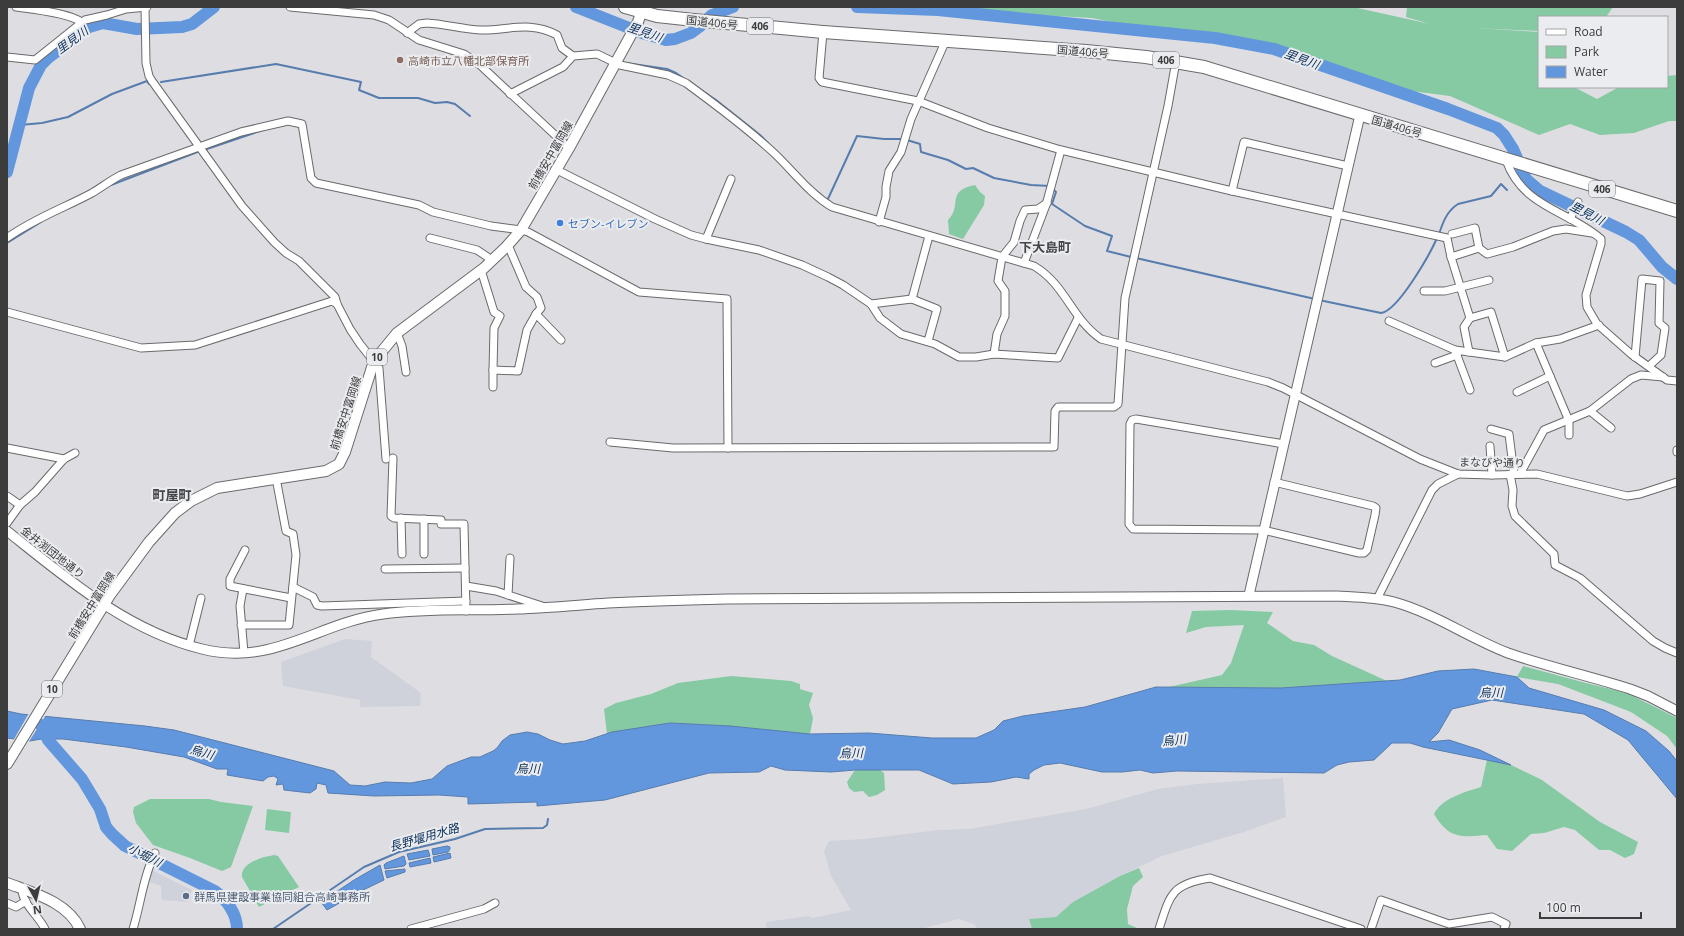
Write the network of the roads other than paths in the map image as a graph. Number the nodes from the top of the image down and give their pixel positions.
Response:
1 (16, 7) edge
2 (146, 7) edge
3 (290, 7) edge
4 (625, 7) edge
5 (126, 8) edge
6 (641, 14) edge
7 (81, 22) junction
8 (823, 32) junction
9 (407, 33) junction
10 (946, 40) junction
11 (573, 56) junction
12 (7, 57) edge
13 (1176, 61) junction
14 (615, 62) junction
15 (510, 94) junction
16 (918, 101) junction
17 (1360, 115) junction
18 (198, 147) junction
19 (569, 148) junction
20 (1061, 150) junction
21 (1509, 160) junction
22 (1348, 166) junction
23 (555, 169) junction
24 (1152, 172) junction
25 (732, 179) dead end
26 (1232, 191) junction
27 (1047, 203) junction
28 (1578, 203) dead end
29 (1677, 211) edge
30 (1337, 213) junction
31 (1571, 218) junction
32 (879, 222) junction
33 (521, 230) junction
34 (1592, 233) junction
35 (1452, 234) dead end
36 (929, 236) junction
37 (7, 238) edge
38 (430, 238) dead end
39 (706, 239) junction
40 (508, 245) junction
41 (1479, 248) junction
42 (1002, 257) junction
43 (1451, 257) junction
44 (492, 260) junction
45 (1024, 263) junction
46 (481, 270) junction
47 (1489, 280) dead end
48 (1462, 287) junction
49 (1424, 291) dead end
50 (912, 299) junction
51 (337, 304) junction
52 (871, 304) junction
53 (7, 312) edge
54 (536, 314) junction
55 (1078, 318) junction
56 (1470, 318) junction
57 (1389, 321) dead end
58 (1599, 325) junction
59 (397, 333) junction
60 (561, 340) dead end
61 (928, 341) junction
62 (1536, 343) junction
63 (1121, 344) junction
64 (1456, 352) junction
65 (1469, 352) junction
66 (994, 354) junction
67 (1505, 357) junction
68 (1635, 357) junction
69 (374, 361) junction
70 (1435, 363) dead end
71 (1649, 366) junction
72 (493, 370) junction
73 (406, 372) dead end
74 (1550, 376) junction
75 (1664, 377) junction
76 (1677, 381) edge
77 (493, 387) dead end
78 (1470, 390) dead end
79 (1517, 392) dead end
80 (1296, 395) junction
81 (1590, 411) junction
82 (1569, 421) junction
83 (1610, 428) dead end
84 (1491, 429) dead end
85 (1570, 436) dead end
86 (610, 442) dead end
87 (1284, 444) junction
88 (1490, 446) dead end
89 (7, 448) edge
90 (728, 448) junction
91 (75, 453) dead end
92 (64, 459) junction
93 (1458, 474) junction
94 (1514, 474) junction
95 (1492, 475) junction
96 (276, 478) junction
97 (1274, 482) junction
98 (1677, 482) edge
99 (7, 496) edge
100 (20, 505) junction
101 (401, 518) junction
102 (424, 519) junction
103 (7, 523) edge
104 (1263, 530) junction
105 (7, 531) edge
106 (245, 550) dead end
107 (402, 554) dead end
108 (424, 554) dead end
109 (510, 558) dead end
110 (465, 568) junction
111 (386, 569) dead end
112 (466, 586) junction
113 (293, 587) junction
114 (243, 589) junction
115 (508, 595) junction
116 (1249, 595) junction
117 (201, 598) dead end
118 (291, 598) junction
119 (1377, 599) junction
120 (466, 601) junction
121 (104, 604) junction
122 (546, 608) junction
123 (466, 611) junction
124 (242, 625) junction
125 (189, 646) junction
126 (244, 653) junction
127 (1677, 653) edge
128 (1677, 711) edge
129 (7, 764) edge
130 (155, 853) dead end
131 (7, 883) edge
132 (22, 889) junction
133 (26, 901) junction
134 (7, 903) edge
135 (495, 903) dead end
136 (45, 929) edge
137 (80, 929) edge
138 (133, 929) edge
139 (411, 929) edge
140 (1158, 929) edge
141 (1361, 929) edge
142 (1371, 929) edge
143 (1504, 929) edge

1 - 7 street
2 - 5 street
2 - 18 street
3 - 9 street
4 - 6 highway, 国道406号 / 406
5 - 7 street
6 - 8 highway, 国道406号 / 406
6 - 14 main road, 前橋安中富岡線 / 10
7 - 12 street
8 - 10 highway, 国道406号 / 406
8 - 16 street
9 - 11 street
9 - 15 street
10 - 13 highway, 国道406号 / 406
10 - 16 street
11 - 14 street, まなびや通り
11 - 15 street
13 - 17 highway, 国道406号 / 406
13 - 24 street
14 - 19 main road, 前橋安中富岡線 / 10
14 - 32 street, まなびや通り
15 - 19 street
16 - 20 street
16 - 32 street
17 - 21 highway, 国道406号 / 406
17 - 22 street
18 - 33 street
18 - 37 street
18 - 51 street
19 - 23 main road, 前橋安中富岡線 / 10
20 - 24 street
20 - 27 street
21 - 29 highway, 国道406号 / 406
21 - 31 street
22 - 26 street
22 - 30 street
23 - 33 main road, 前橋安中富岡線 / 10
23 - 39 street
24 - 26 street
24 - 63 street
25 - 39 street
26 - 30 street
27 - 42 street
27 - 45 street
28 - 31 street
30 - 43 street
30 - 80 street
31 - 34 street
32 - 36 street, まなびや通り
33 - 40 main road, 前橋安中富岡線 / 10
33 - 90 street
34 - 41 street
34 - 58 street
35 - 41 street
36 - 42 street, まなびや通り
36 - 50 street
38 - 44 street
39 - 52 street
40 - 44 main road, 前橋安中富岡線 / 10
40 - 54 street
41 - 43 street
42 - 45 street, まなびや通り
42 - 66 street
43 - 48 street
44 - 46 main road, 前橋安中富岡線 / 10
45 - 55 street, まなびや通り
46 - 59 main road, 前橋安中富岡線 / 10
46 - 72 street
47 - 48 street
48 - 49 street
48 - 56 street
50 - 52 street
50 - 61 street
51 - 53 street
51 - 69 street
52 - 61 street
54 - 60 street
54 - 72 street
55 - 63 street, まなびや通り
55 - 66 street
56 - 65 street
56 - 67 street
57 - 64 street
58 - 62 street
58 - 68 street
59 - 69 main road, 前橋安中富岡線 / 10
59 - 73 street
61 - 66 street
62 - 67 street
62 - 74 street
63 - 80 street, まなびや通り
63 - 90 street
64 - 65 street
64 - 70 street
64 - 78 street
65 - 67 street
68 - 71 street
68 - 71 street
69 - 96 main road, 前橋安中富岡線 / 10
69 - 101 street
71 - 75 street
72 - 77 street
74 - 79 street
74 - 82 street
75 - 76 street
75 - 81 street
80 - 87 street
80 - 93 street, まなびや通り
81 - 82 street
81 - 83 street
82 - 85 street
82 - 94 street
84 - 94 street
86 - 90 street
87 - 97 street
87 - 104 street
88 - 95 street
89 - 92 street
91 - 92 street
92 - 100 street
93 - 95 street, まなびや通り
93 - 119 street
94 - 95 street, まなびや通り
94 - 98 street, まなびや通り
94 - 127 street
96 - 113 street
96 - 121 main road, 前橋安中富岡線 / 10
97 - 104 street
97 - 104 street
99 - 100 street
100 - 103 street
101 - 102 street
101 - 107 street
102 - 108 street
102 - 110 street
104 - 116 street
105 - 121 street, 金井渕団地通り
106 - 114 street
109 - 115 street
110 - 111 street
110 - 112 street
112 - 115 street
112 - 120 street
113 - 118 street
113 - 120 street
114 - 118 street
114 - 124 street
115 - 122 street
116 - 119 street, 金井渕団地通り
116 - 122 street, 金井渕団地通り
117 - 125 street
118 - 124 street
119 - 128 street, 金井渕団地通り
120 - 123 street
121 - 125 street, 金井渕団地通り
121 - 129 main road, 前橋安中富岡線 / 10
122 - 123 street, 金井渕団地通り
123 - 126 street, 金井渕団地通り
124 - 126 street
125 - 126 street, 金井渕団地通り
130 - 138 street
131 - 132 main road
132 - 133 street
132 - 137 main road
133 - 134 street
133 - 136 street
135 - 139 street
140 - 141 street
142 - 143 street

